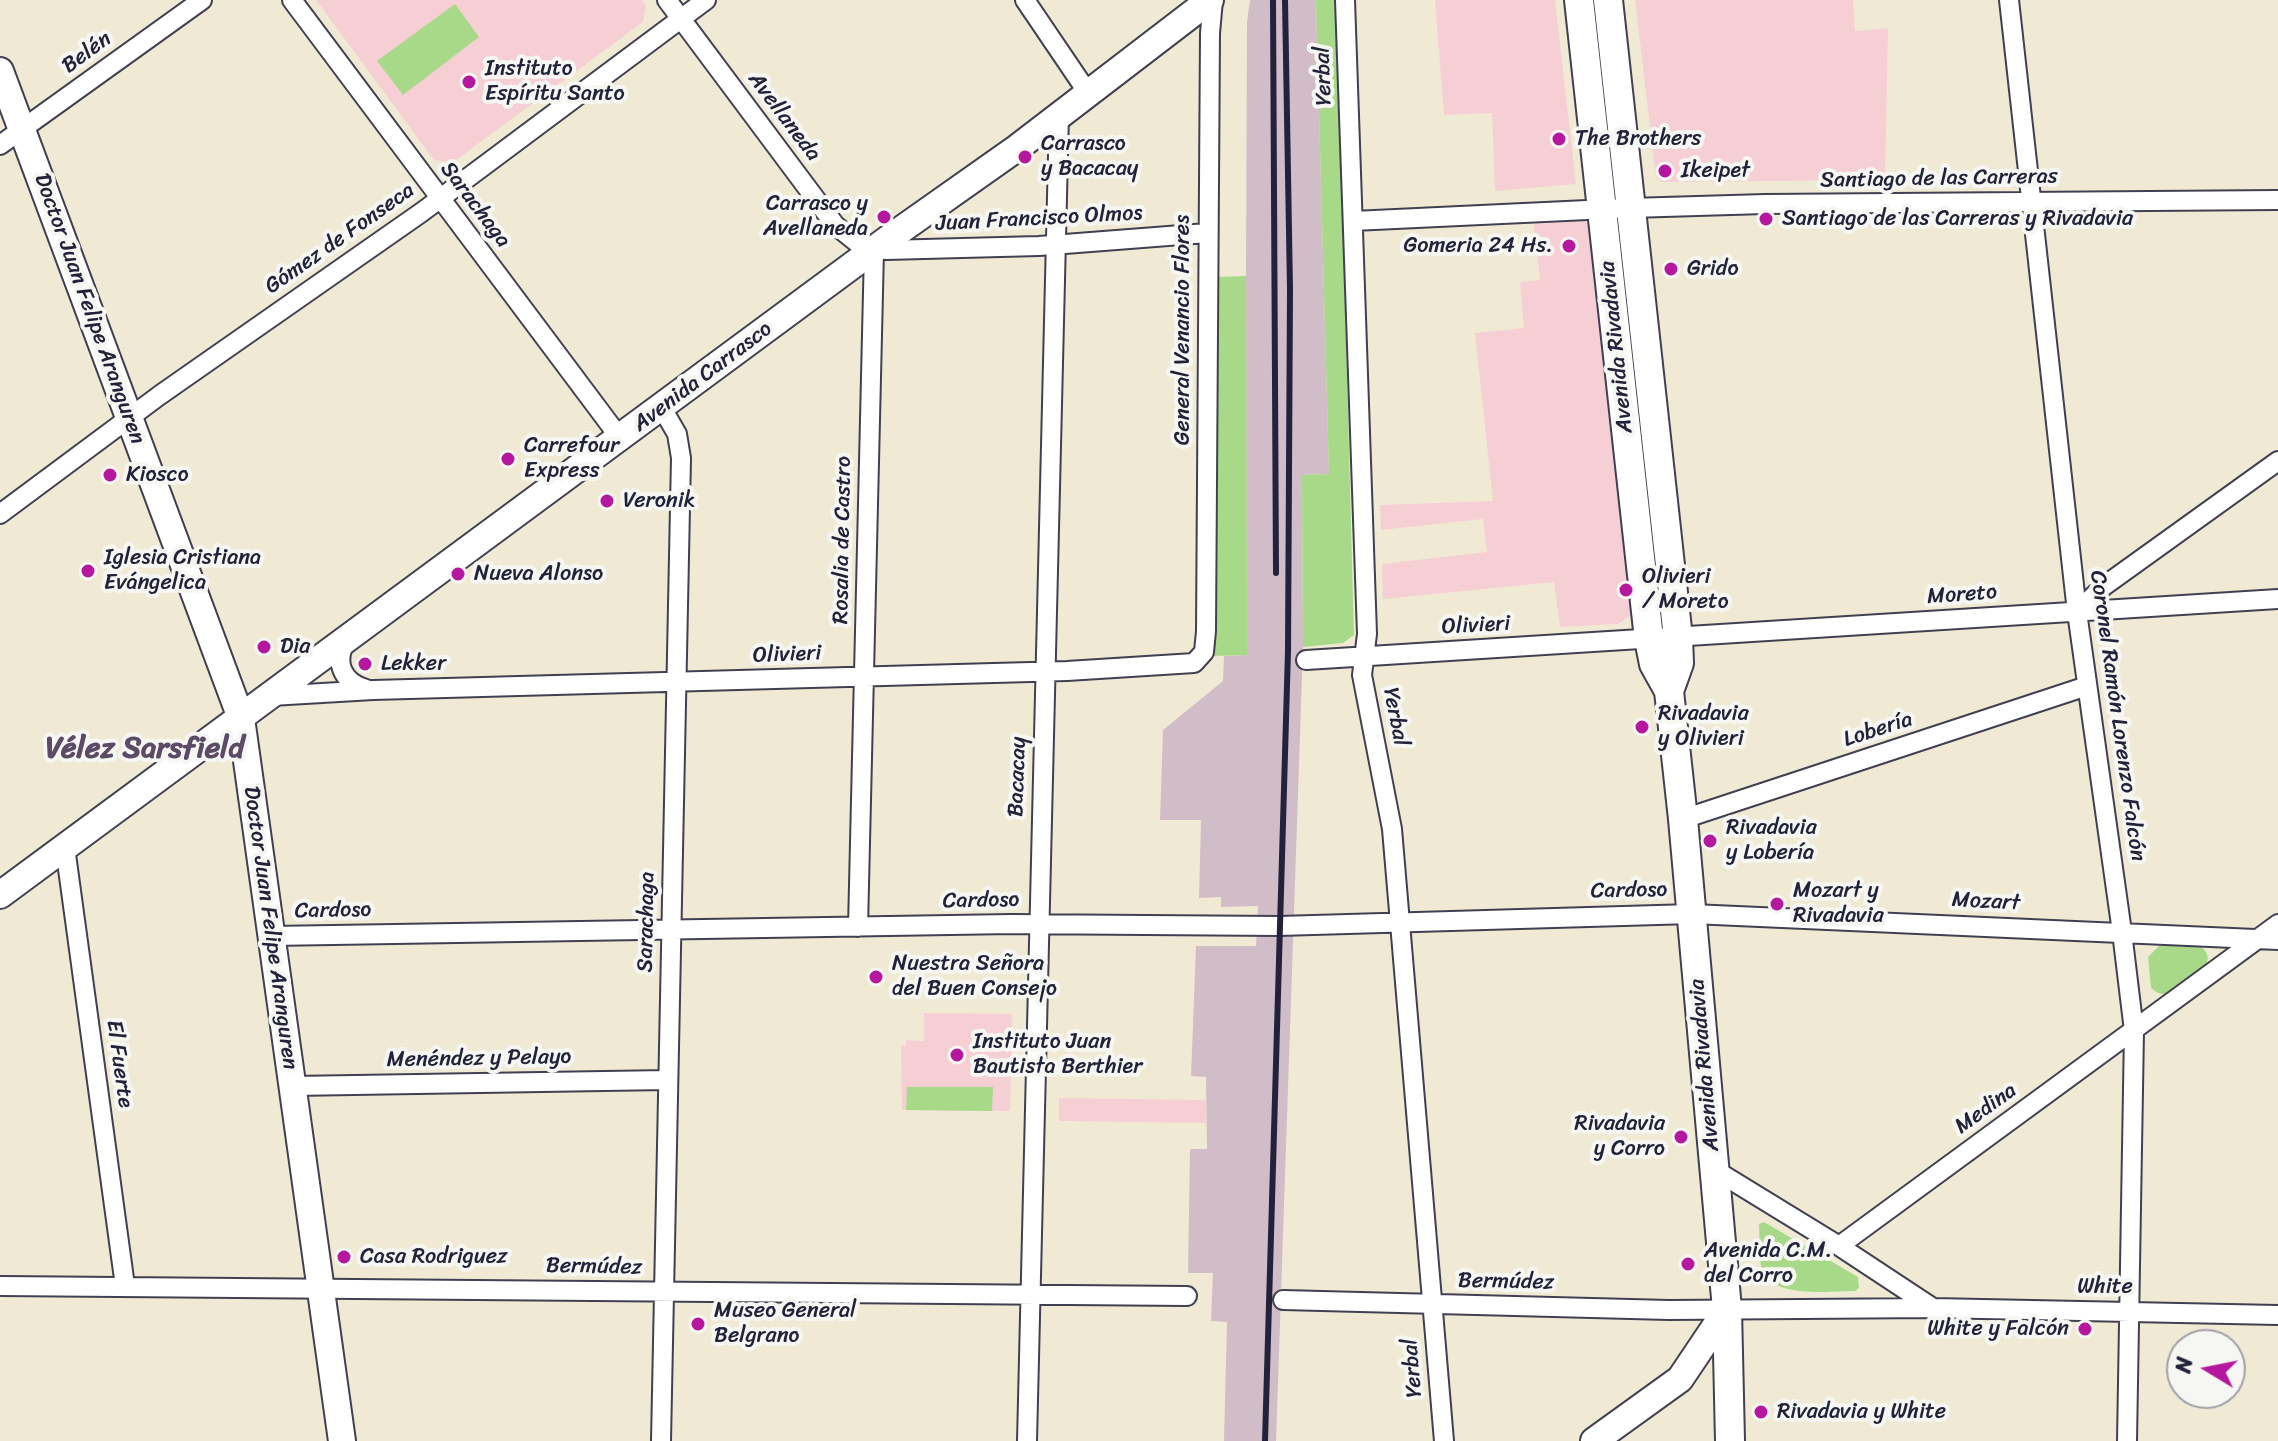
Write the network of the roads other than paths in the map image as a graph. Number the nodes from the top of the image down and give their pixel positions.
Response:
1 (202, 0) edge
2 (292, 0) edge
3 (667, 0) edge
4 (706, 0) edge
5 (1025, 0) edge
6 (1212, 0) edge
7 (1345, 0) edge
8 (1579, 0) edge
9 (1608, 0) edge
10 (2009, 0) edge
11 (681, 18) junction
12 (0, 71) edge
13 (1088, 93) junction
14 (1059, 114) junction
15 (22, 129) junction
16 (0, 145) edge
17 (440, 198) junction
18 (2278, 200) edge
19 (2031, 202) junction
20 (1630, 208) junction
21 (1601, 209) junction
22 (1353, 221) junction
23 (1207, 233) junction
24 (1057, 244) junction
25 (874, 250) junction
26 (662, 408) junction
27 (130, 418) junction
28 (620, 438) junction
29 (2278, 461) edge
30 (0, 514) edge
31 (2278, 599) edge
32 (2077, 612) junction
33 (1678, 638) junction
34 (1649, 639) junction
35 (347, 640) junction
36 (1364, 656) junction
37 (1200, 658) joint
38 (1306, 660) dead end
39 (1045, 672) junction
40 (864, 676) junction
41 (677, 682) junction
42 (2087, 686) junction
43 (373, 690) junction
44 (1669, 691) junction
45 (271, 696) junction
46 (241, 718) junction
47 (1683, 819) junction
48 (65, 847) junction
49 (0, 895) edge
50 (1692, 914) junction
51 (1399, 921) junction
52 (1038, 924) junction
53 (2278, 924) edge
54 (858, 927) junction
55 (671, 928) junction
56 (2122, 932) junction
57 (271, 936) junction
58 (2278, 940) edge
59 (2256, 941) junction
60 (2134, 1031) junction
61 (667, 1080) junction
62 (292, 1086) junction
63 (1715, 1170) junction
64 (1839, 1246) junction
65 (0, 1286) edge
66 (125, 1286) junction
67 (320, 1288) junction
68 (664, 1292) junction
69 (1031, 1293) junction
70 (1187, 1296) dead end
71 (1283, 1300) dead end
72 (1432, 1304) junction
73 (1933, 1308) junction
74 (1727, 1309) junction
75 (2129, 1311) junction
76 (2278, 1315) edge
77 (342, 1441) edge
78 (661, 1441) edge
79 (1027, 1441) edge
80 (1444, 1441) edge
81 (1594, 1441) edge
82 (1730, 1441) edge
83 (2127, 1441) edge

1 - 15 street, Belén
2 - 17 street, Sarachaga
3 - 11 street, Avellaneda
4 - 11 street, Gómez de Fonseca
5 - 13 street
6 - 13 street, Avenida Carrasco
6 - 23 street, General Venancio Flores
7 - 22 street, Yerbal
8 - 21 main road, Avenida Rivadavia
9 - 20 main road, Avenida Rivadavia
10 - 19 street, Coronel Ramón Lorenzo Falcón
11 - 17 street, Gómez de Fonseca
11 - 25 street, Avellaneda
12 - 15 street, Doctor Juan Felipe Aranguren
13 - 14 street, Avenida Carrasco
14 - 24 street, Bacacay
14 - 25 street, Avenida Carrasco
15 - 16 street, Belén
15 - 27 street, Doctor Juan Felipe Aranguren
17 - 27 street, Gómez de Fonseca
17 - 28 street, Sarachaga
18 - 19 street, Santiago de las Carreras
19 - 20 street, Santiago de las Carreras
19 - 32 street, Coronel Ramón Lorenzo Falcón
20 - 21 street, Santiago de las Carreras
20 - 33 main road, Avenida Rivadavia
21 - 22 street
21 - 34 main road, Avenida Rivadavia
22 - 36 street, Yerbal
23 - 24 street, Juan Francisco Olmos
23 - 37 street, General Venancio Flores
24 - 25 street, Juan Francisco Olmos
24 - 39 street, Bacacay
25 - 26 street, Avenida Carrasco
25 - 40 street, Rosalia de Castro
26 - 28 street, Avenida Carrasco
26 - 41 street, Sarachaga
27 - 30 street, Gómez de Fonseca
27 - 46 street, Doctor Juan Felipe Aranguren
28 - 35 street, Avenida Carrasco
29 - 32 street
31 - 32 street, Moreto
32 - 33 street, Moreto
32 - 42 street, Coronel Ramón Lorenzo Falcón
33 - 34 street, Moreto
33 - 44 main road, Avenida Rivadavia
34 - 36 street, Olivieri
34 - 44 main road, Avenida Rivadavia
35 - 43 street
35 - 45 street, Avenida Carrasco
36 - 38 street, Olivieri
36 - 51 street, Yerbal
37 - 39 street, Olivieri
39 - 40 street, Olivieri
39 - 52 street, Bacacay
40 - 41 street, Olivieri
40 - 54 street, Rosalia de Castro
41 - 43 street, Olivieri
41 - 55 street, Sarachaga
42 - 47 street, Lobería
42 - 56 street, Coronel Ramón Lorenzo Falcón
43 - 45 street, Olivieri
44 - 47 main road, Avenida Rivadavia
45 - 46 street, Avenida Carrasco
46 - 48 street, Avenida Carrasco
46 - 57 street, Doctor Juan Felipe Aranguren
47 - 50 main road, Avenida Rivadavia
48 - 49 street, Avenida Carrasco
48 - 66 street, El Fuerte
50 - 51 street, Cardoso
50 - 56 street, Mozart
50 - 63 main road, Avenida Rivadavia
51 - 52 street, Cardoso
51 - 72 street, Yerbal
52 - 54 street, Cardoso
52 - 69 street, Bacacay
53 - 59 street, Medina
54 - 55 street, Cardoso
55 - 57 street, Cardoso
55 - 61 street, Sarachaga
56 - 59 street, Mozart
56 - 60 street, Coronel Ramón Lorenzo Falcón
57 - 62 street, Doctor Juan Felipe Aranguren
58 - 59 street, Mozart
59 - 60 street, Medina
60 - 64 street, Medina
60 - 75 street, Coronel Ramón Lorenzo Falcón
61 - 62 street, Menéndez y Pelayo
61 - 68 street, Sarachaga
62 - 67 street, Doctor Juan Felipe Aranguren
63 - 64 street
63 - 74 main road, Avenida Rivadavia
64 - 73 street
65 - 66 street, Bermúdez
66 - 67 street, Bermúdez
67 - 68 street, Bermúdez
67 - 77 street, Doctor Juan Felipe Aranguren
68 - 69 street, Bermúdez
68 - 78 street, Sarachaga
69 - 70 street, Bermúdez
69 - 79 street, Bacacay
71 - 72 street, Bermúdez
72 - 74 street, Bermúdez
72 - 80 street, Yerbal
73 - 74 street, White
73 - 75 street, White
74 - 81 street
74 - 82 main road, Avenida Rivadavia
75 - 76 street, White
75 - 83 street, Coronel Ramón Lorenzo Falcón

